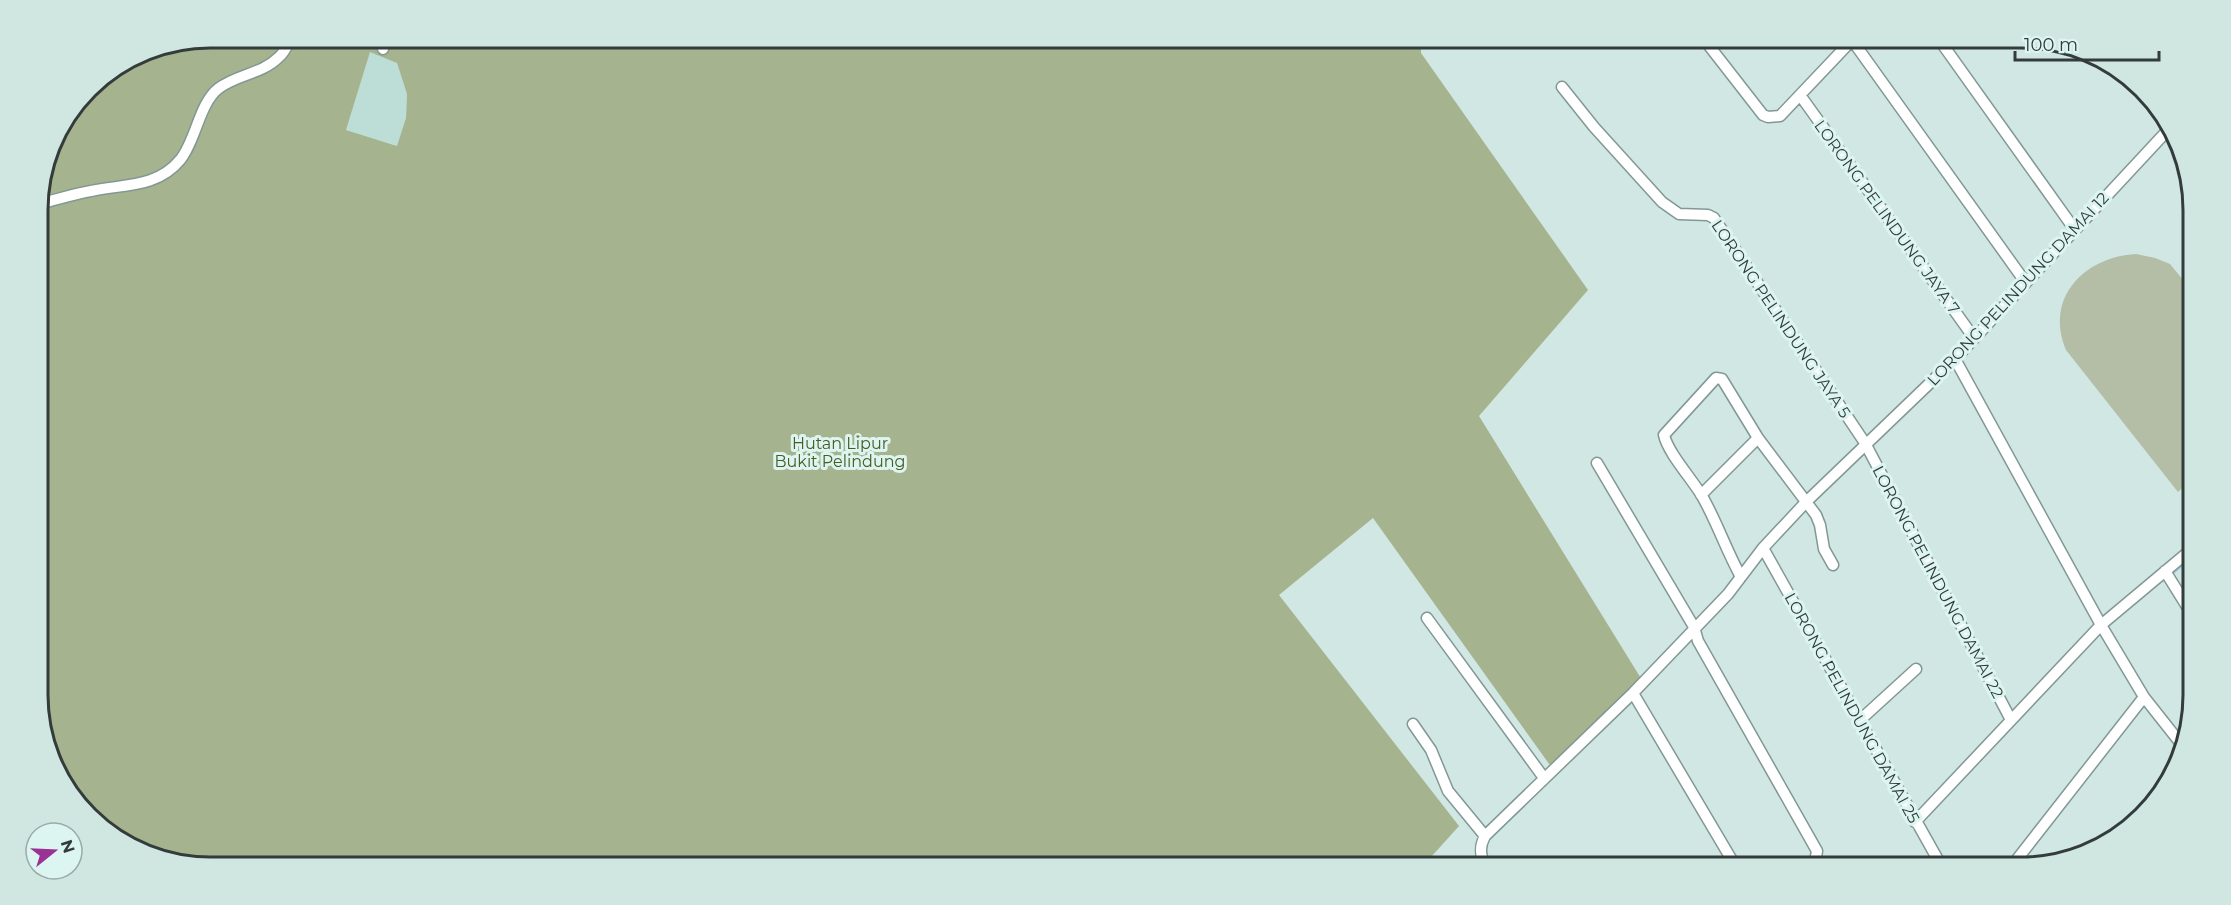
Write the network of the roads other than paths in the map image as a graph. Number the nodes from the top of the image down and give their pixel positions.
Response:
1 (285, 48) edge
2 (1711, 48) edge
3 (1859, 48) edge
4 (1945, 48) edge
5 (1843, 49) edge
6 (1562, 87) dead end
7 (1800, 95) junction
8 (2164, 134) edge
9 (48, 201) edge
10 (2075, 230) junction
11 (2026, 283) junction
12 (1974, 338) junction
13 (1955, 359) junction
14 (1758, 438) junction
15 (1865, 443) junction
16 (1597, 463) dead end
17 (1701, 495) junction
18 (1807, 501) junction
19 (1763, 548) junction
20 (2183, 556) edge
21 (1833, 565) dead end
22 (2165, 570) junction
23 (1741, 577) junction
24 (2183, 600) edge
25 (1427, 618) dead end
26 (2101, 625) junction
27 (1694, 627) junction
28 (1916, 669) dead end
29 (1633, 693) junction
30 (2144, 697) junction
31 (2011, 720) junction
32 (1859, 721) junction
33 (1413, 724) dead end
34 (2177, 738) edge
35 (1544, 778) junction
36 (1915, 822) junction
37 (1485, 836) junction
38 (1483, 857) edge
39 (1730, 857) edge
40 (1815, 857) edge
41 (1936, 857) edge
42 (2019, 857) edge

1 - 9 street
2 - 7 street
3 - 11 street
4 - 10 street
5 - 7 street
6 - 15 street, LORONG PELINDUNG JAYA 5
7 - 12 street, LORONG PELINDUNG JAYA 7
8 - 10 street, LORONG PELINDUNG DAMAI 12
10 - 11 street, LORONG PELINDUNG DAMAI 12
11 - 12 street, LORONG PELINDUNG DAMAI 12
12 - 13 street, LORONG PELINDUNG DAMAI 12
13 - 15 street, LORONG PELINDUNG DAMAI 12
13 - 26 street
14 - 17 street
14 - 17 street
14 - 18 street
15 - 18 street, LORONG PELINDUNG DAMAI 12
15 - 31 street, LORONG PELINDUNG DAMAI 22
16 - 27 street
17 - 23 street
18 - 19 street, LORONG PELINDUNG DAMAI 12
18 - 21 street
19 - 23 street, LORONG PELINDUNG DAMAI 12
19 - 32 street, LORONG PELINDUNG DAMAI 25
20 - 22 street
22 - 24 street
22 - 26 street
23 - 27 street, LORONG PELINDUNG DAMAI 12
25 - 35 street
26 - 30 street
26 - 31 street
27 - 29 street, LORONG PELINDUNG DAMAI 12
27 - 40 street
28 - 32 street
29 - 35 street, LORONG PELINDUNG DAMAI 12
29 - 39 street
30 - 34 street
30 - 42 street
31 - 36 street
32 - 36 street, LORONG PELINDUNG DAMAI 25
33 - 37 street
35 - 37 street, LORONG PELINDUNG DAMAI 12
36 - 41 street, LORONG PELINDUNG DAMAI 25
37 - 38 street

